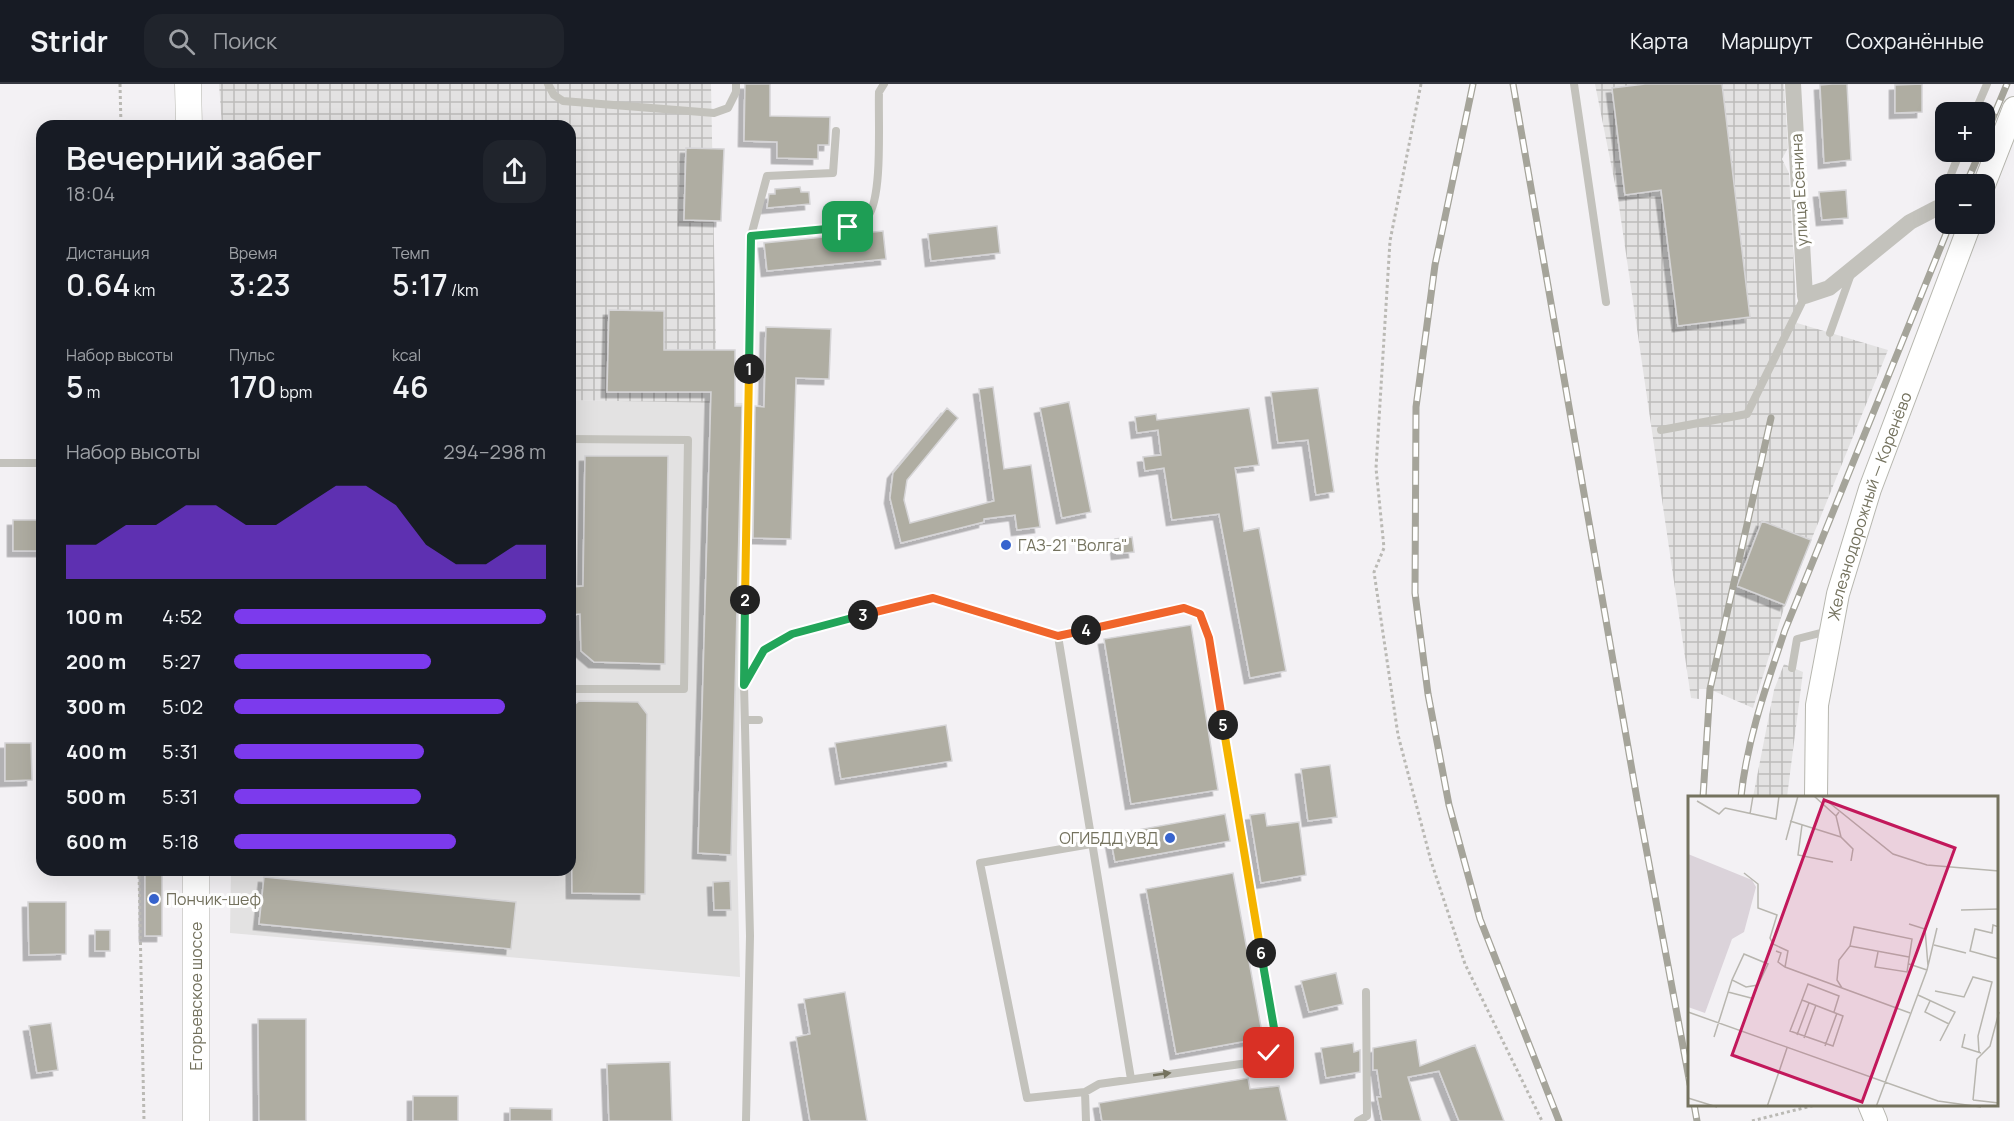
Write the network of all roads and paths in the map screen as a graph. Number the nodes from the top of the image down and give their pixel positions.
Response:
1 (120, 84) edge
2 (188, 84) edge
3 (548, 84) edge
4 (736, 84) edge
5 (884, 84) edge
6 (1421, 84) edge
7 (1574, 84) edge
8 (1793, 84) edge
9 (1987, 84) edge
10 (1979, 102) edge
11 (2014, 108) edge
12 (121, 120) edge
13 (189, 120) edge
14 (836, 131) dead end
15 (1988, 174) edge
16 (1935, 212) edge
17 (1966, 234) edge
18 (751, 236) junction
19 (1853, 268) junction
20 (1805, 297) junction
21 (1606, 302) dead end
22 (1830, 333) dead end
23 (1661, 430) dead end
24 (576, 439) edge
25 (0, 463) edge
26 (36, 463) edge
27 (1831, 630) junction
28 (1058, 636) junction
29 (1792, 668) dead end
30 (744, 685) junction
31 (576, 689) edge
32 (745, 720) junction
33 (759, 720) dead end
34 (1816, 796) edge
35 (1092, 844) junction
36 (139, 876) edge
37 (196, 876) edge
38 (1366, 992) dead end
39 (1131, 1079) junction
40 (1085, 1092) junction
41 (1811, 1106) edge
42 (1870, 1106) edge
43 (144, 1121) edge
44 (196, 1121) edge
45 (746, 1121) edge
46 (1086, 1121) edge
47 (1358, 1121) edge
48 (1542, 1121) edge
49 (1752, 1121) edge
50 (1876, 1121) edge

1 - 12 path
2 - 13 main road
3 - 4 lane
5 - 18 lane
6 - 48 path
7 - 21 lane
8 - 20 street, улица Есенина
9 - 10 lane
11 - 15 main road
14 - 18 lane
16 - 19 street
17 - 27 main road, Железнодорожный — Коренёво
18 - 30 lane
19 - 20 street
19 - 22 lane
20 - 23 lane
24 - 31 lane
25 - 26 lane
27 - 29 lane
27 - 34 main road, Железнодорожный — Коренёво
28 - 30 lane
28 - 35 lane
39 -> 28 lane
30 - 32 lane
32 - 33 lane
32 - 45 lane
35 - 39 lane
35 - 40 lane
36 - 43 path
37 - 44 main road, Егорьевское шоссе
38 - 47 lane
39 - 40 lane
40 - 46 lane
41 - 49 path
42 - 50 main road

